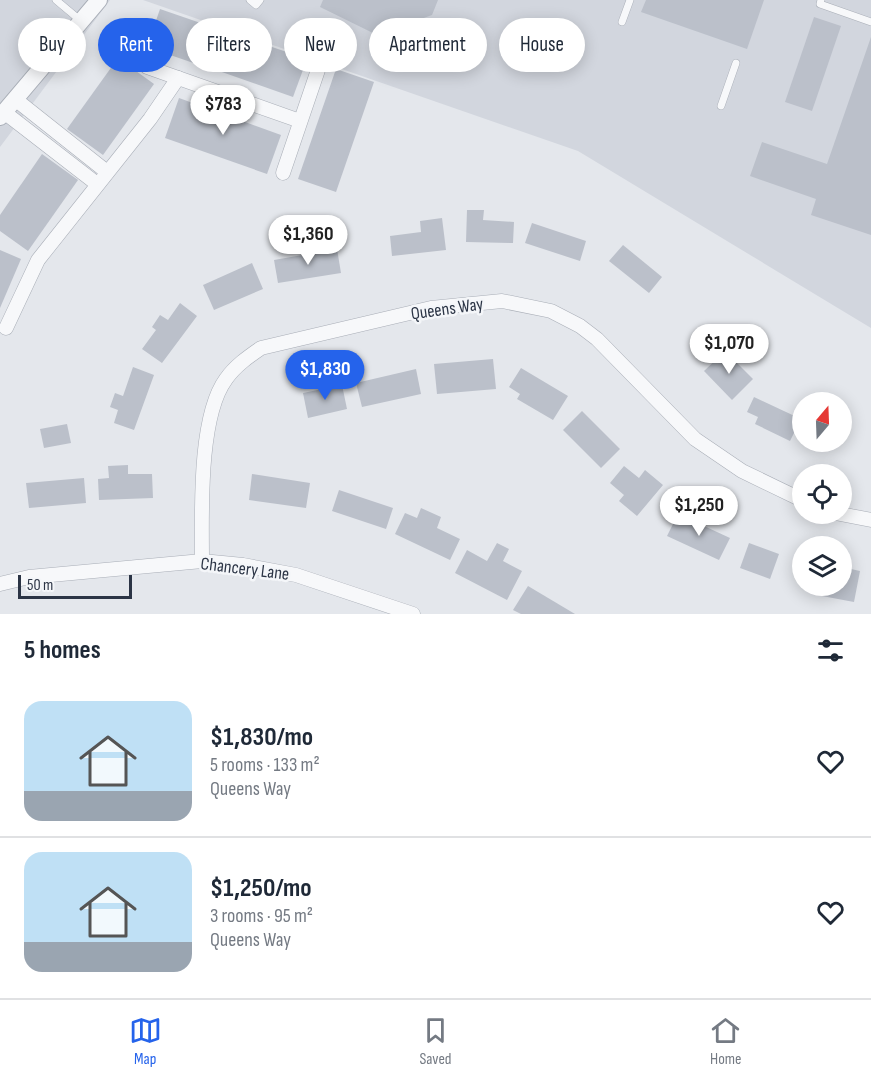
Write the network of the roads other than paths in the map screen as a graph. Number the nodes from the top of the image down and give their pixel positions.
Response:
1 (56, 0) edge
2 (99, 0) edge
3 (250, 0) edge
4 (260, 0) edge
5 (630, 0) edge
6 (820, 2) edge
7 (77, 18) edge
8 (84, 18) edge
9 (622, 22) dead end
10 (871, 22) edge
11 (736, 63) dead end
12 (38, 72) edge
13 (161, 72) edge
14 (317, 72) edge
15 (178, 78) junction
16 (15, 99) junction
17 (721, 106) dead end
18 (2, 115) edge
19 (300, 121) junction
20 (63, 136) junction
21 (52, 150) junction
22 (107, 172) junction
23 (283, 173) dead end
24 (97, 184) junction
25 (6, 328) dead end
26 (792, 495) edge
27 (852, 516) edge
28 (871, 520) edge
29 (202, 561) junction
30 (0, 584) edge
31 (413, 614) edge

1 - 7 lane
2 - 8 street
3 - 4 lane
5 - 9 lane
6 - 10 lane
11 - 17 lane
12 - 16 street
13 - 15 street
14 - 19 street
15 - 19 street
15 - 22 street
16 - 18 street
16 - 20 street
18 - 21 street
19 - 23 street
20 - 21 lane
20 - 22 street
21 - 24 street
22 - 24 street
24 - 25 street
26 - 29 street, Queens Way
27 - 28 street
29 - 30 street, Chancery Lane
29 - 31 street, Chancery Lane

